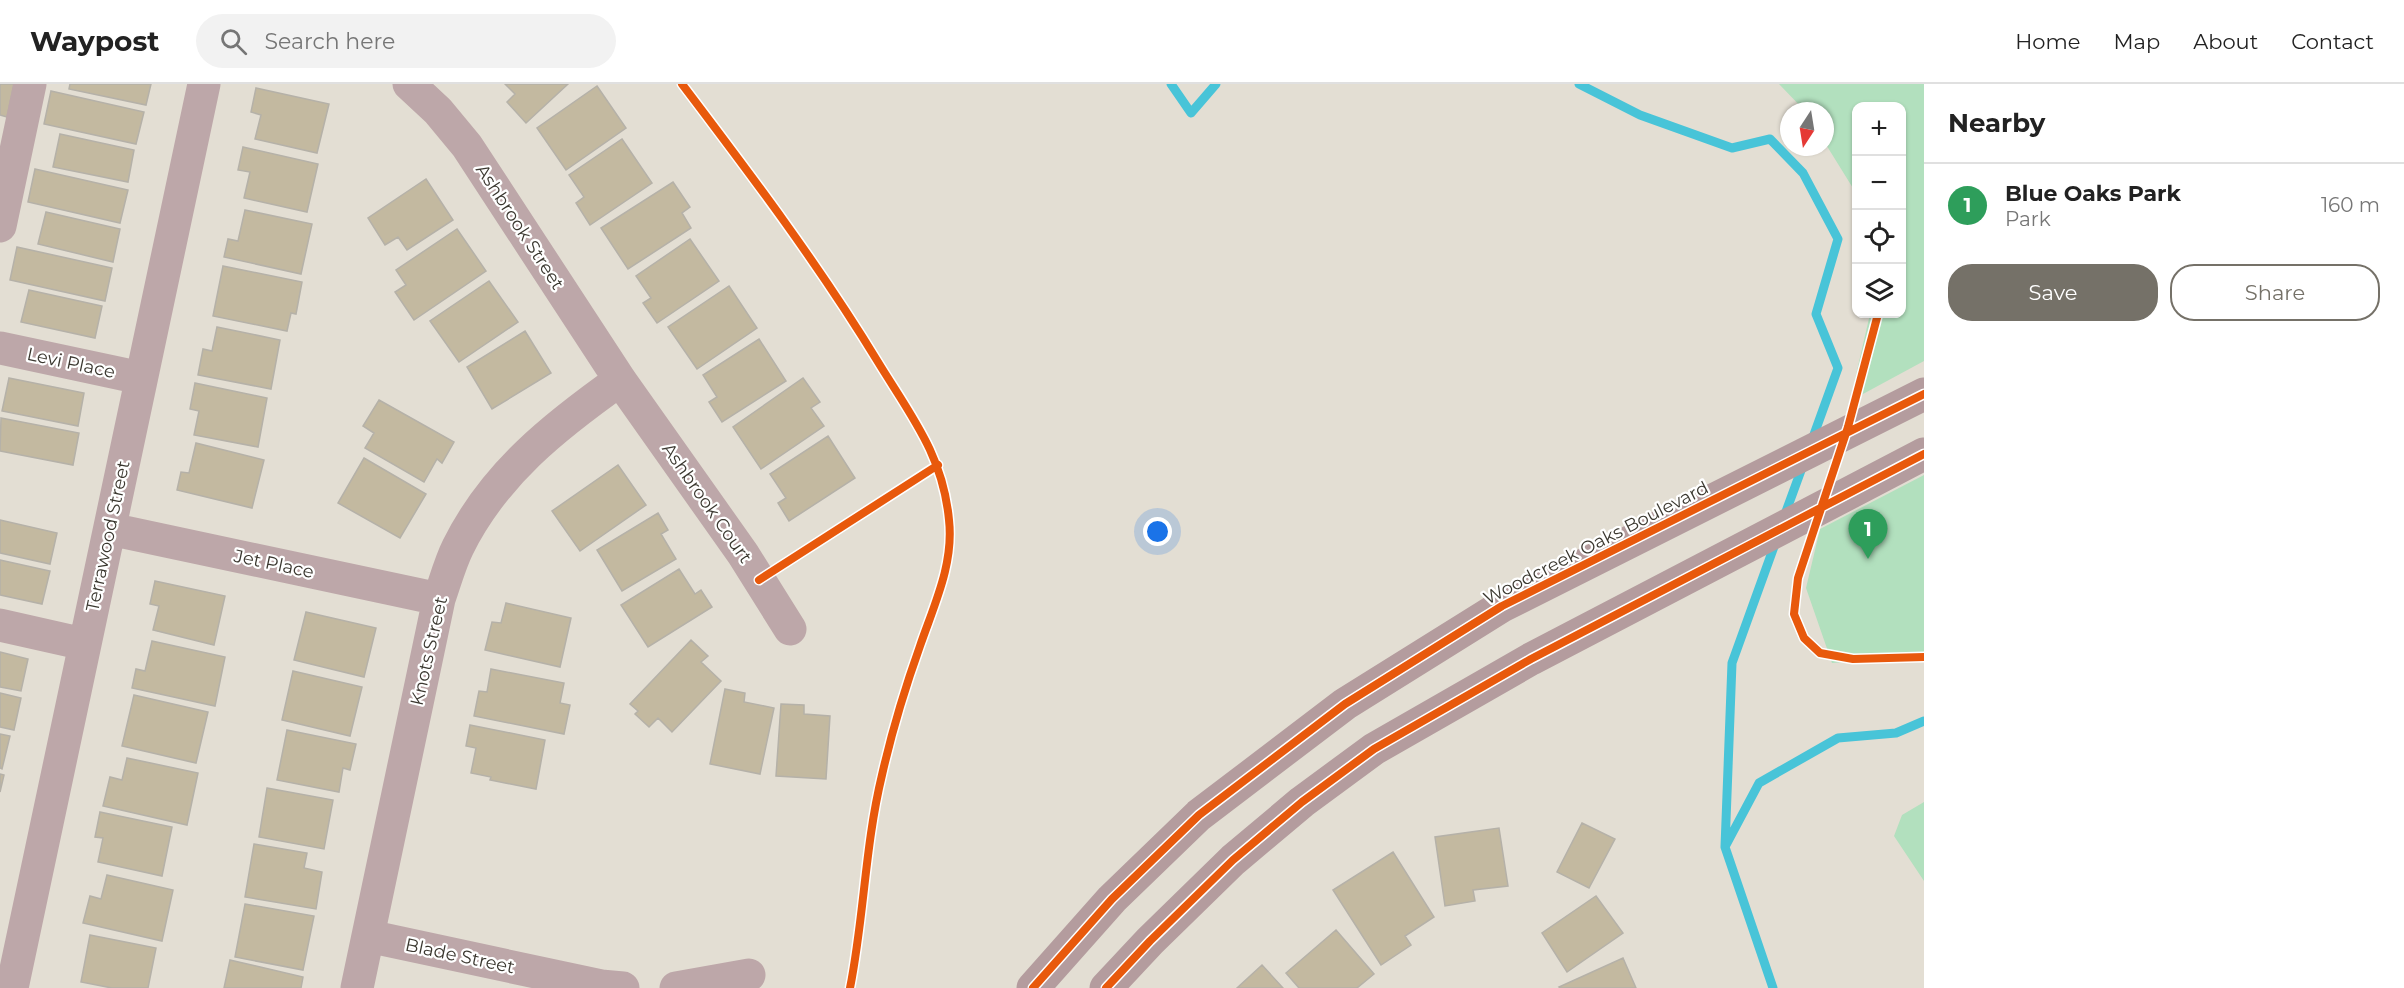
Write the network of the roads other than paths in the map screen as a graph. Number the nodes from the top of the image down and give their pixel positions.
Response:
1 (30, 84) edge
2 (204, 84) edge
3 (409, 84) edge
4 (0, 226) edge
5 (0, 348) edge
6 (141, 378) junction
7 (620, 380) junction
8 (1914, 399) edge
9 (1924, 454) edge
10 (110, 530) junction
11 (438, 599) junction
12 (0, 625) edge
13 (790, 629) dead end
14 (84, 644) junction
15 (13, 919) edge
16 (368, 936) junction
17 (749, 975) dead end
18 (12, 988) edge
19 (357, 988) edge
20 (623, 988) edge
21 (676, 988) edge
22 (1034, 988) edge
23 (1106, 988) edge

1 - 4 street
2 - 6 street, Terrawood Street
3 - 7 street, Ashbrook Street
5 - 6 street, Levi Place
6 - 10 street, Terrawood Street
7 - 11 street, Knots Street
7 - 13 street, Ashbrook Court
8 - 22 main road, Woodcreek Oaks Boulevard
9 - 23 main road
10 - 11 street, Jet Place
10 - 14 street, Terrawood Street
11 - 16 street, Knots Street
12 - 14 street
14 - 15 street, Terrawood Street
15 - 18 street, Terrawood Street
16 - 19 street, Knots Street
16 - 20 street, Blade Street
17 - 21 street

